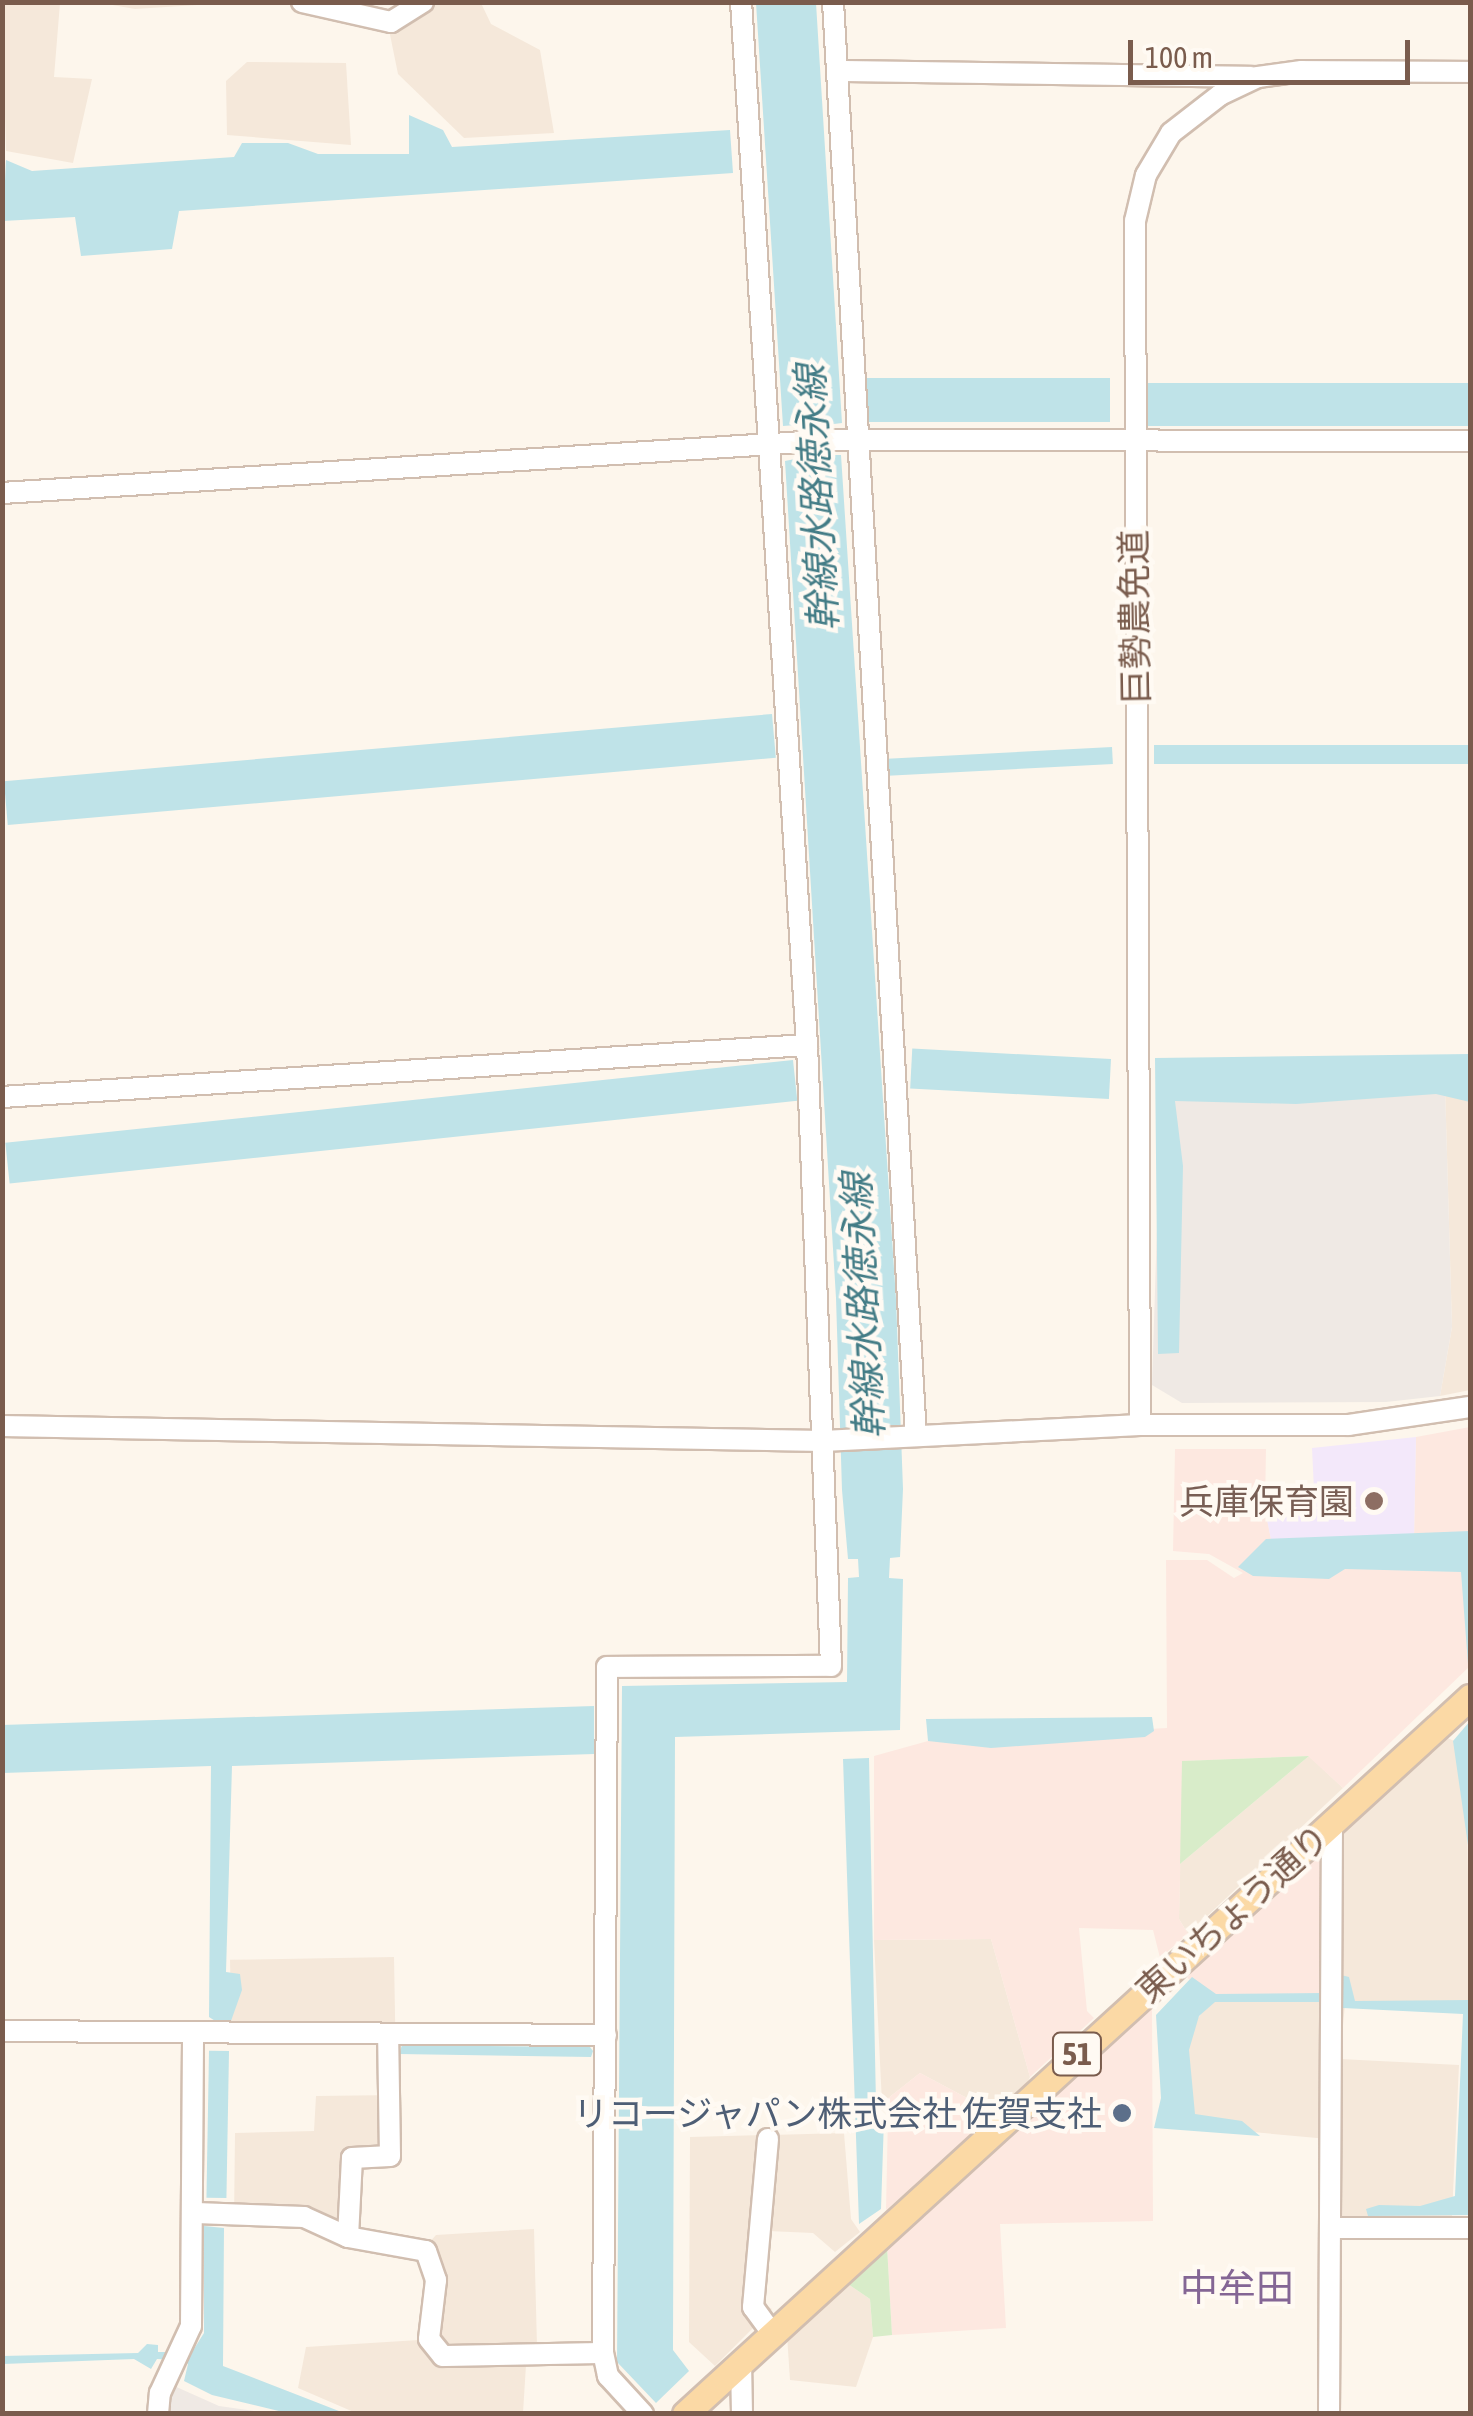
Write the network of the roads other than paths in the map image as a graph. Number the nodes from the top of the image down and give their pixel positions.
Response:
1 (302, 2) edge
2 (424, 2) edge
3 (741, 2) edge
4 (833, 2) edge
5 (838, 72) junction
6 (1470, 72) edge
7 (1258, 77) junction
8 (844, 440) junction
9 (1132, 440) junction
10 (1470, 441) edge
11 (781, 444) junction
12 (2, 493) edge
13 (808, 1045) junction
14 (2, 1097) edge
15 (1470, 1407) edge
16 (1140, 1425) junction
17 (2, 1426) edge
18 (916, 1436) junction
19 (823, 1441) junction
20 (1470, 1697) edge
21 (1332, 1821) junction
22 (2, 2032) edge
23 (193, 2035) junction
24 (388, 2035) junction
25 (606, 2035) junction
26 (768, 2139) dead end
27 (196, 2213) junction
28 (1333, 2228) junction
29 (1470, 2228) edge
30 (348, 2237) junction
31 (772, 2334) junction
32 (603, 2353) junction
33 (741, 2362) junction
34 (158, 2414) edge
35 (643, 2414) edge
36 (685, 2414) edge
37 (742, 2414) edge
38 (1330, 2414) edge

1 - 2 street
3 - 11 street
4 - 5 street
5 - 7 street
5 - 8 street
6 - 7 street, 巨勢農免道
7 - 9 street, 巨勢農免道
8 - 9 street
8 - 11 street
8 - 18 street
9 - 10 street
9 - 16 street, 巨勢農免道
11 - 12 street
11 - 13 street
13 - 14 street
13 - 19 street
15 - 16 street
16 - 18 street
17 - 19 street
18 - 19 street
19 - 25 street
20 - 21 main road, 東いちょう通り / 51
21 - 28 street
21 - 31 main road, 東いちょう通り / 51
22 - 23 street
23 - 24 street
23 - 27 street
24 - 25 street
24 - 30 street
25 - 32 street
26 - 31 street
27 - 30 street
27 - 34 street
28 - 29 street
28 - 38 street
30 - 32 street
31 - 33 main road, 東いちょう通り / 51
32 - 35 street
33 - 36 main road, 東いちょう通り / 51
33 - 37 street

